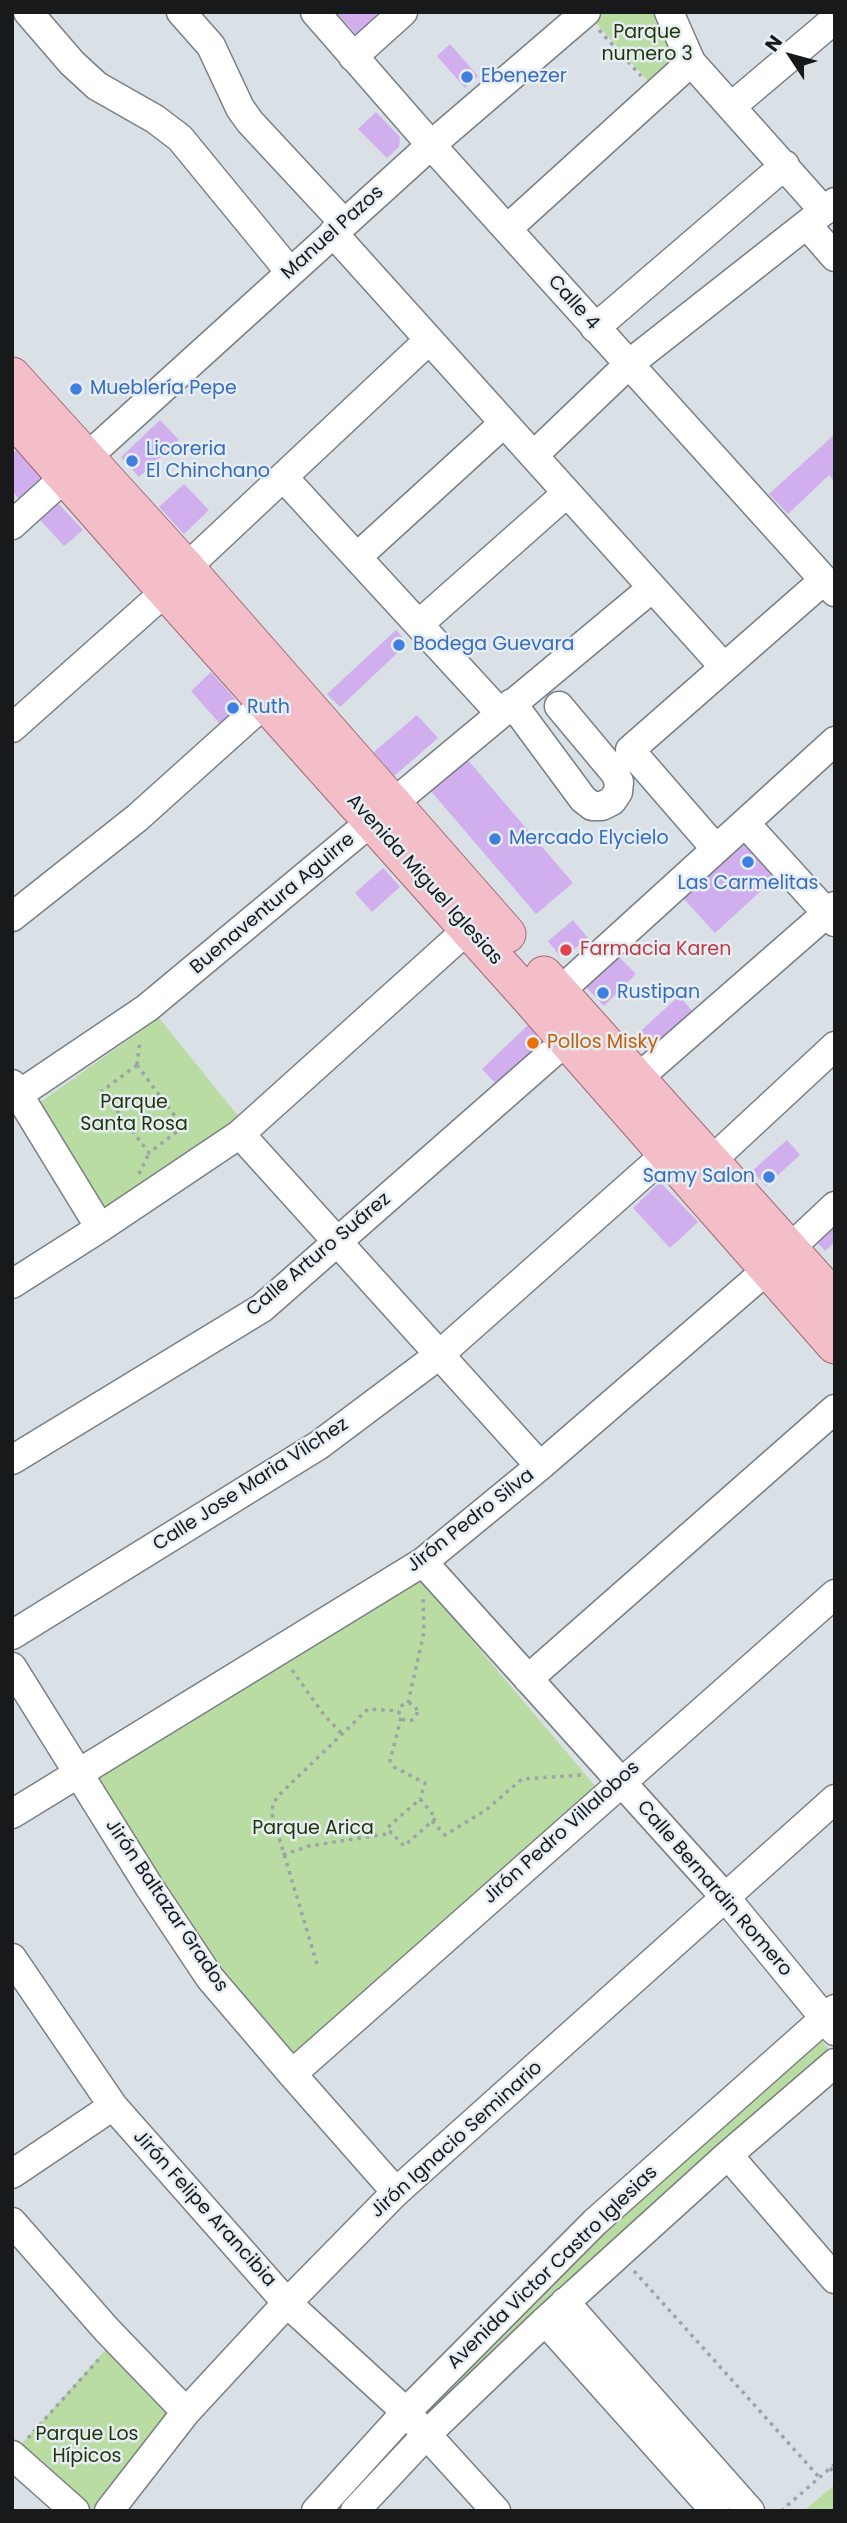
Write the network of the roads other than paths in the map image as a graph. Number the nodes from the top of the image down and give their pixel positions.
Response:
1 (27, 12) edge
2 (181, 12) edge
3 (314, 12) edge
4 (403, 12) edge
5 (668, 12) edge
6 (585, 13) edge
7 (835, 19) edge
8 (353, 57) junction
9 (691, 62) junction
10 (732, 106) junction
11 (431, 145) junction
12 (785, 164) junction
13 (822, 213) edge
14 (339, 228) junction
15 (507, 229) junction
16 (835, 257) edge
17 (290, 271) junction
18 (595, 328) junction
19 (429, 340) junction
20 (629, 365) junction
21 (12, 376) edge
22 (12, 416) edge
23 (504, 423) junction
24 (534, 455) junction
25 (75, 467) junction
26 (284, 478) junction
27 (566, 493) junction
28 (12, 525) edge
29 (357, 557) junction
30 (176, 579) junction
31 (829, 586) edge
32 (652, 588) junction
33 (419, 624) junction
34 (724, 667) junction
35 (266, 702) junction
36 (559, 706) dead end
37 (506, 708) junction
38 (12, 728) edge
39 (835, 741) edge
40 (382, 813) junction
41 (745, 823) junction
42 (716, 849) junction
43 (832, 914) edge
44 (12, 917) edge
45 (468, 929) junction
46 (559, 992) junction
47 (567, 1040) junction
48 (835, 1046) edge
49 (637, 1079) junction
50 (15, 1092) edge
51 (240, 1134) junction
52 (667, 1153) junction
53 (710, 1162) junction
54 (835, 1206) edge
55 (100, 1228) junction
56 (338, 1241) junction
57 (778, 1259) junction
58 (12, 1284) edge
59 (835, 1300) edge
60 (835, 1345) edge
61 (439, 1355) junction
62 (835, 1409) edge
63 (12, 1460) edge
64 (540, 1466) junction
65 (423, 1562) junction
66 (835, 1594) edge
67 (12, 1635) edge
68 (12, 1667) edge
69 (528, 1679) junction
70 (77, 1773) junction
71 (621, 1781) junction
72 (835, 1799) edge
73 (12, 1814) edge
74 (725, 1898) junction
75 (12, 1958) edge
76 (831, 2020) edge
77 (835, 2063) edge
78 (292, 2074) junction
79 (113, 2106) junction
80 (728, 2155) junction
81 (12, 2174) edge
82 (396, 2192) junction
83 (12, 2222) edge
84 (831, 2266) edge
85 (565, 2302) junction
86 (287, 2303) junction
87 (545, 2321) junction
88 (186, 2412) junction
89 (406, 2412) junction
90 (427, 2434) junction
91 (12, 2455) edge
92 (75, 2511) edge
93 (109, 2511) edge
94 (316, 2511) edge
95 (355, 2511) edge
96 (496, 2511) edge
97 (715, 2511) edge
98 (750, 2511) edge

1 - 17 street
2 - 14 street
3 - 8 street, Calle 4
4 - 8 street
5 - 9 street
6 - 11 street, Manuel Pazos
7 - 10 street
8 - 11 street, Calle 4
9 - 10 street
9 - 15 street
10 - 12 street
11 - 14 street, Manuel Pazos
11 - 15 street, Calle 4
12 - 13 street
12 - 18 street
13 - 16 street
13 - 20 street
14 - 17 street, Manuel Pazos
14 - 19 street
15 - 18 street, Calle 4
17 - 25 street, Manuel Pazos
18 - 20 street, Calle 4
19 - 23 street
19 - 26 street
20 - 24 street
20 - 31 street, Calle 4
21 - 25 main road, Avenida Miguel Iglesias
22 - 25 main road, Avenida Miguel Iglesias
23 - 24 street
23 - 29 street
24 - 27 street
25 - 28 street, Manuel Pazos
25 - 30 main road, Avenida Miguel Iglesias
26 - 29 street
26 - 30 street
27 - 32 street
27 - 33 street
29 - 33 street
30 - 35 main road, Avenida Miguel Iglesias
30 - 38 street
30 - 40 main road, Avenida Miguel Iglesias
31 - 34 street
32 - 34 street
32 - 37 street, Buenaventura Aguirre
33 - 37 street
34 - 42 street
35 - 40 main road, Avenida Miguel Iglesias
35 - 44 street
36 - 37 street
37 - 40 street, Buenaventura Aguirre
39 - 41 street
40 - 45 main road, Avenida Miguel Iglesias
40 - 46 main road, Avenida Miguel Iglesias
40 - 50 street, Buenaventura Aguirre
41 - 42 street
41 - 43 street
42 - 46 street
43 - 49 street
45 - 47 main road, Avenida Miguel Iglesias
45 - 51 street
46 - 49 main road, Avenida Miguel Iglesias
47 - 52 main road, Avenida Miguel Iglesias
47 - 56 street, Calle Arturo Suárez
48 - 53 street
49 - 53 main road, Avenida Miguel Iglesias
50 - 55 street
51 - 55 street
51 - 56 street
52 - 57 main road, Avenida Miguel Iglesias
52 - 61 street, Calle Jose Maria Vilchez
53 - 57 main road, Avenida Miguel Iglesias
54 - 57 street, Jirón Pedro Silva
55 - 58 street
56 - 61 street
56 - 63 street, Calle Arturo Suárez
57 - 59 main road, Avenida Miguel Iglesias
57 - 60 main road, Avenida Miguel Iglesias
57 - 64 street, Jirón Pedro Silva
61 - 64 street
61 - 67 street, Calle Jose Maria Vilchez
62 - 69 street
64 - 65 street, Jirón Pedro Silva
65 - 69 street, Calle Bernardin Romero
65 - 70 street, Jirón Pedro Silva
66 - 71 street, Jirón Pedro Villalobos
68 - 70 street, Jirón Baltazar Grados
69 - 71 street, Calle Bernardin Romero
70 - 73 street, Jirón Pedro Silva
70 - 78 street, Jirón Baltazar Grados
71 - 74 street, Calle Bernardin Romero
71 - 78 street, Jirón Pedro Villalobos
72 - 74 street, Jirón Ignacio Seminario
74 - 76 street, Calle Bernardin Romero
74 - 82 street, Jirón Ignacio Seminario
75 - 79 street, Jirón Felipe Arancibia
76 - 89 street, Avenida Victor Castro Iglesias
77 - 80 street, Avenida Victor Castro Iglesias
78 - 82 street, Jirón Baltazar Grados
79 - 81 street
79 - 86 street, Jirón Felipe Arancibia
80 - 84 street
80 - 85 street, Avenida Victor Castro Iglesias
82 - 86 street, Jirón Ignacio Seminario
83 - 88 street
85 - 87 street, Avenida Victor Castro Iglesias
85 - 98 street
86 - 88 street, Jirón Ignacio Seminario
86 - 89 street, Jirón Felipe Arancibia
87 - 90 street, Avenida Victor Castro Iglesias
87 - 97 street
88 - 93 street, Jirón Ignacio Seminario
89 - 90 street, Jirón Felipe Arancibia
89 - 94 street, Avenida Victor Castro Iglesias
90 - 95 street, Avenida Victor Castro Iglesias
90 - 96 street, Jirón Felipe Arancibia
91 - 92 street

